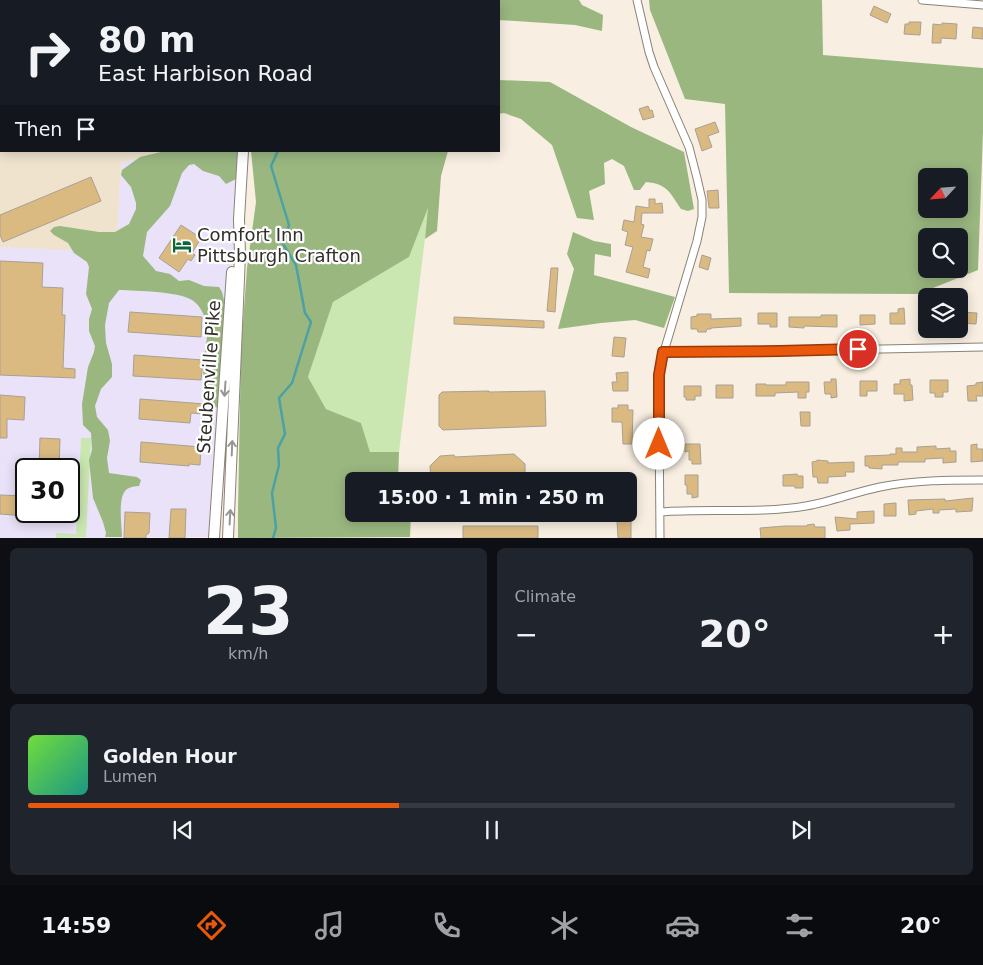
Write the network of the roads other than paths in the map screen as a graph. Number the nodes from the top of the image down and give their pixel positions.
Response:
1 (637, 0) edge
2 (922, 0) edge
3 (983, 5) edge
4 (243, 152) edge
5 (239, 219) junction
6 (983, 347) edge
7 (663, 352) junction
8 (983, 480) edge
9 (660, 512) junction
10 (214, 538) edge
11 (228, 538) edge
12 (660, 538) edge

1 - 7 street
2 - 3 street
4 - 5 main road, Steubenville Pike
5 -> 10 main road, Steubenville Pike
11 -> 5 main road, Steubenville Pike
6 - 7 street
7 - 9 street
8 - 9 street
9 - 12 street

